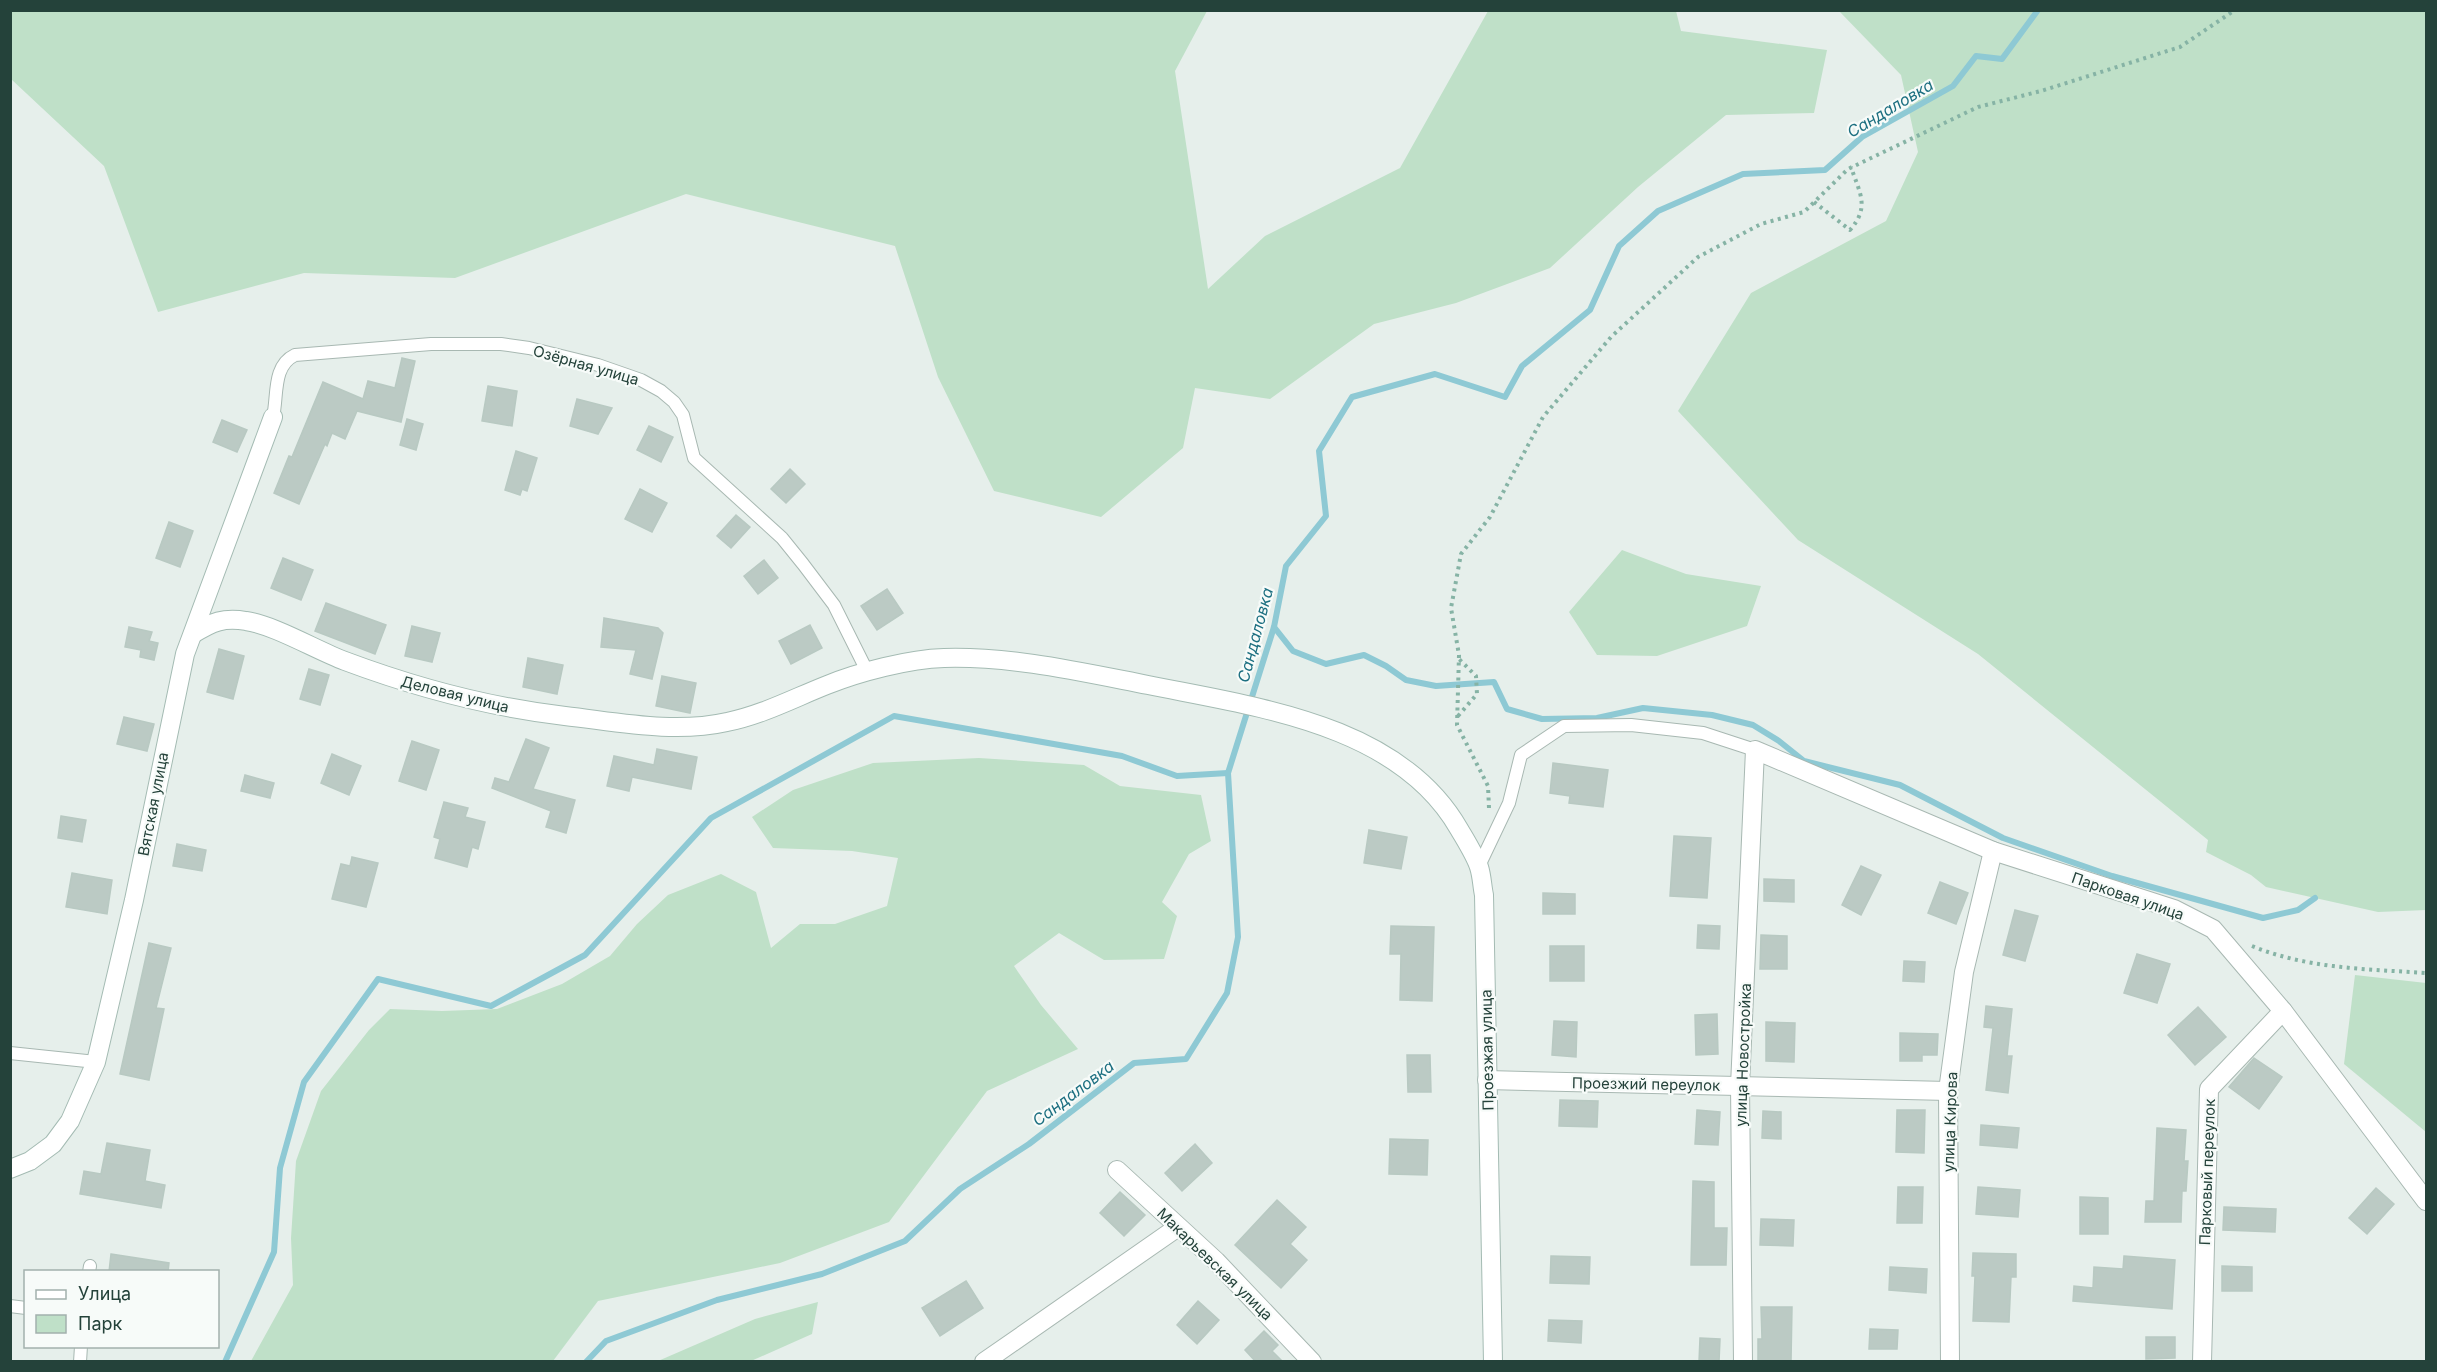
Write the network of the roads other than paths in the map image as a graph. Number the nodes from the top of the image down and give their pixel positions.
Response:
1 (273, 417) joint
2 (193, 634) junction
3 (867, 671) junction
4 (1205, 696) joint
5 (1755, 750) junction
6 (1993, 851) junction
7 (1479, 866) junction
8 (2283, 1011) junction
9 (10, 1053) edge
10 (96, 1062) junction
11 (1487, 1080) junction
12 (1740, 1086) junction
13 (1948, 1091) junction
14 (10, 1169) edge
15 (1117, 1170) dead end
16 (2427, 1201) edge
17 (1178, 1227) junction
18 (984, 1362) edge
19 (1312, 1362) edge
20 (1493, 1362) edge
21 (1743, 1362) edge
22 (1950, 1362) edge
23 (2202, 1362) edge

1 - 2 street, Вятская улица
1 - 3 lane, Озёрная улица
2 - 3 street, Деловая улица
2 - 10 street, Вятская улица
3 - 4 street, Деловая улица
4 - 7 street, Проезжая улица
5 - 6 street, Парковая улица
5 - 7 lane
5 - 12 street, улица Новостройка
6 - 8 street, Парковая улица
6 - 13 street, улица Кирова
7 - 11 street, Проезжая улица
8 - 16 street, Парковая улица
8 - 23 street, Парковый переулок
9 - 10 lane
10 - 14 street, Вятская улица
11 - 12 street, Проезжий переулок
11 - 20 street, Проезжая улица
12 - 13 street, Проезжий переулок
12 - 21 street, улица Новостройка
13 - 22 street, улица Кирова
15 - 17 street, Макарьевская улица
17 - 18 street
17 - 19 street, Макарьевская улица

